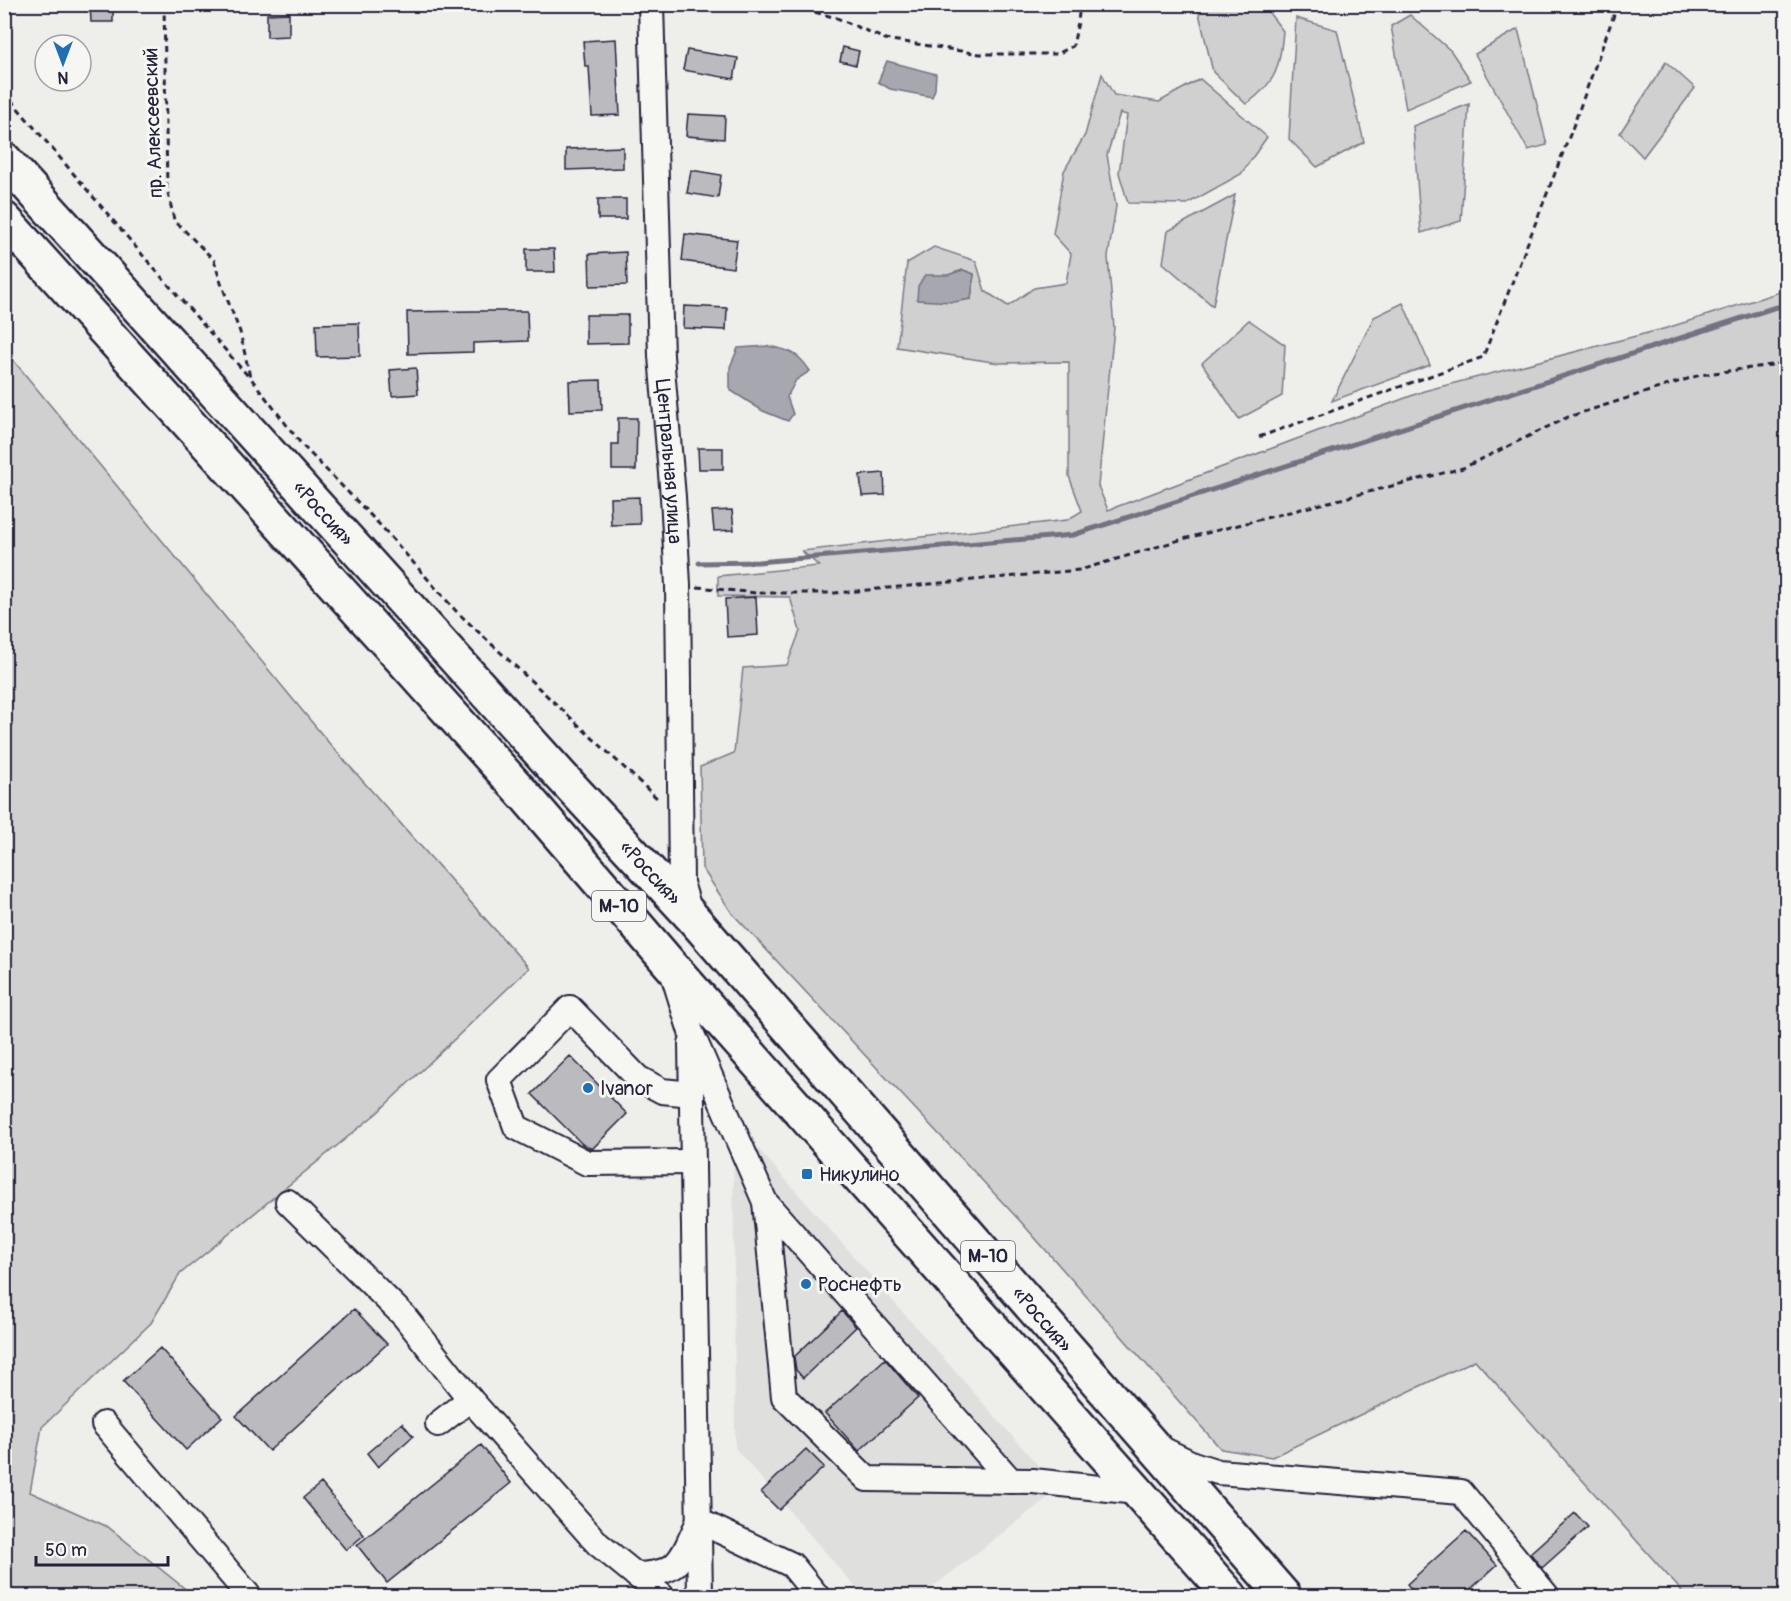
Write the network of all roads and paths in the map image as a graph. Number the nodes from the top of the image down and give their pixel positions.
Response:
1 (164, 4) edge
2 (651, 4) edge
3 (774, 4) edge
4 (1080, 4) edge
5 (1618, 4) edge
6 (4, 92) edge
7 (4, 159) edge
8 (4, 219) edge
9 (1786, 363) edge
10 (249, 377) junction
11 (1259, 437) dead end
12 (678, 585) junction
13 (681, 820) junction
14 (691, 916) junction
15 (669, 963) junction
16 (691, 1032) junction
17 (692, 1094) junction
18 (693, 1162) junction
19 (288, 1202) dead end
20 (765, 1202) junction
21 (470, 1399) junction
22 (104, 1424) dead end
23 (438, 1424) dead end
24 (1150, 1443) junction
25 (1011, 1481) junction
26 (1137, 1492) junction
27 (699, 1521) junction
28 (636, 1575) junction
29 (249, 1596) edge
30 (662, 1596) edge
31 (700, 1596) edge
32 (817, 1596) edge
33 (1230, 1596) edge
34 (1284, 1596) edge
35 (1547, 1596) edge

1 - 10 path, пр. Алексеевский
2 - 12 street, Центральная улица
3 - 4 path
5 - 11 path
6 - 10 path
7 - 14 highway, «Россия» / М-10
8 - 15 highway, «Россия» / М-10
9 - 12 path
10 - 13 path
12 - 13 street, Центральная улица
13 - 14 street, Центральная улица
14 - 24 highway, «Россия» / М-10
15 - 16 street
15 - 26 highway, «Россия» / М-10
16 - 17 street
16 - 20 street
17 - 18 street
17 - 18 street
18 - 27 street
19 - 21 street
20 - 25 street
20 - 25 street
21 - 23 street
21 - 28 street
22 - 29 street
24 - 34 highway, «Россия» / М-10
24 - 35 street
25 - 26 street
26 - 33 highway, «Россия» / М-10
27 - 28 street
27 - 31 street
27 - 32 street
28 - 30 street

